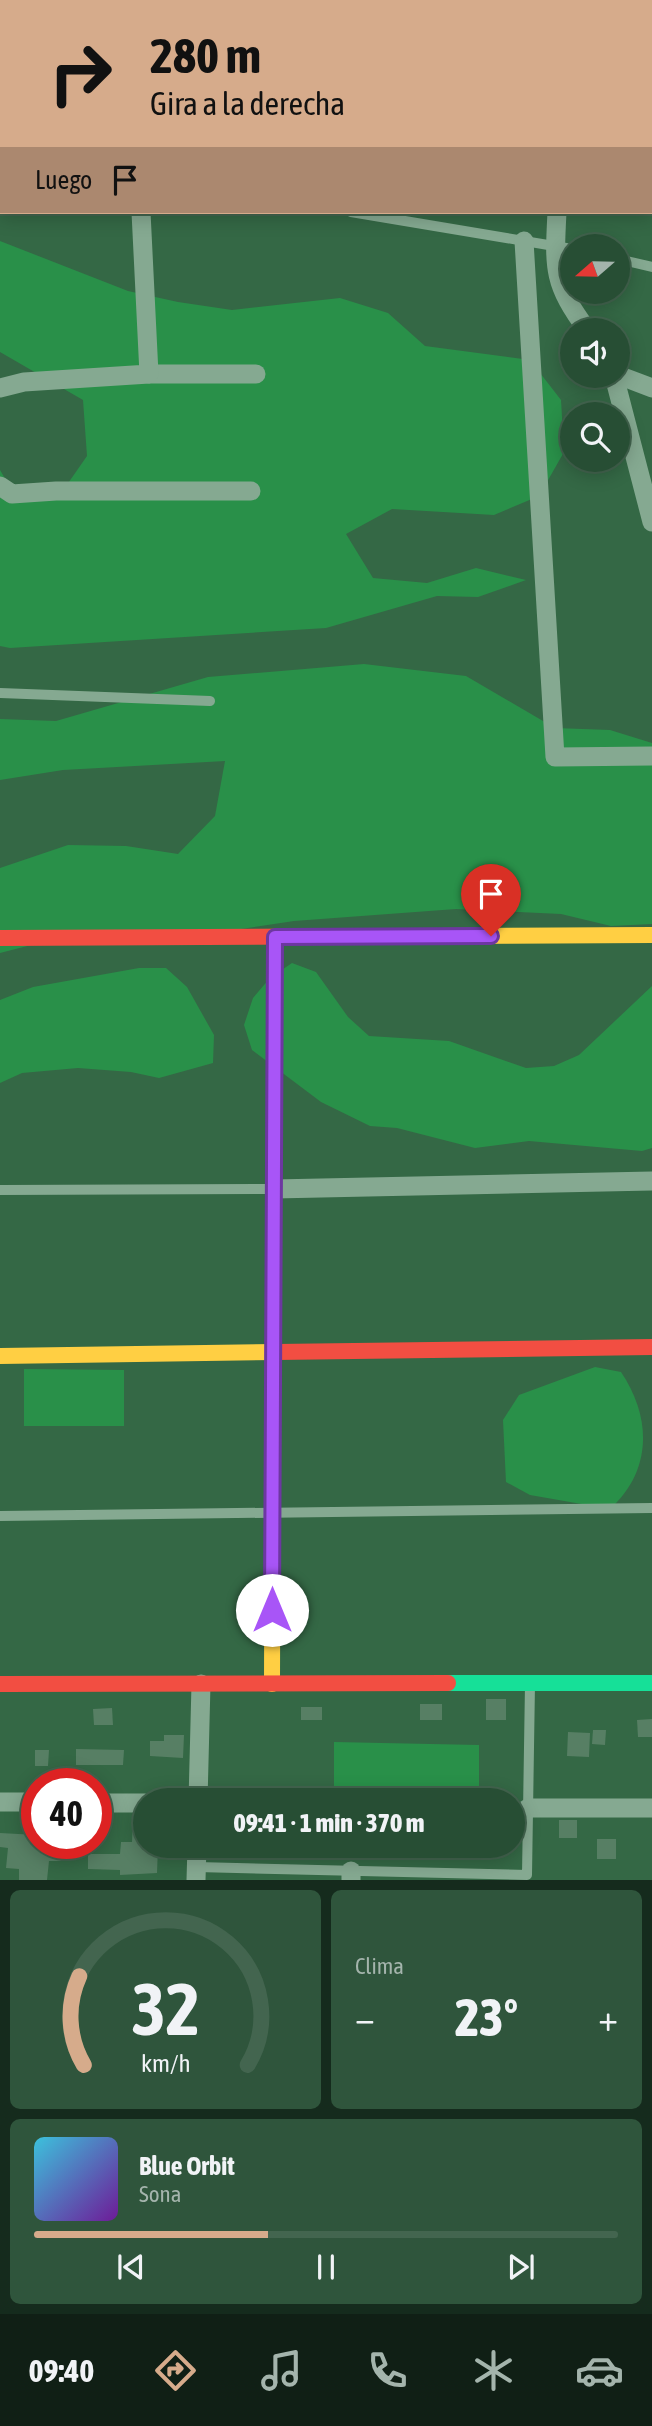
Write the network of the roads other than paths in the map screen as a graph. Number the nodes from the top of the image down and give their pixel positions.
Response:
1 (141, 214) edge
2 (363, 214) edge
3 (557, 214) edge
4 (561, 234) edge
5 (524, 241) junction
6 (560, 246) edge
7 (630, 262) edge
8 (652, 267) edge
9 (149, 374) junction
10 (256, 374) dead end
11 (630, 381) edge
12 (0, 388) edge
13 (619, 388) edge
14 (652, 388) edge
15 (0, 486) edge
16 (251, 491) dead end
17 (652, 522) edge
18 (0, 693) edge
19 (210, 701) dead end
20 (652, 755) edge
21 (652, 935) edge
22 (275, 937) junction
23 (0, 938) edge
24 (652, 1181) edge
25 (274, 1189) junction
26 (0, 1190) edge
27 (652, 1347) edge
28 (273, 1352) junction
29 (0, 1356) edge
30 (652, 1508) edge
31 (273, 1512) junction
32 (0, 1516) edge
33 (530, 1683) junction
34 (652, 1683) edge
35 (0, 1684) edge
36 (201, 1684) junction
37 (272, 1684) junction
38 (198, 1788) edge
39 (0, 1802) edge
40 (21, 1802) edge
41 (112, 1803) edge
42 (133, 1803) edge
43 (528, 1808) junction
44 (652, 1808) edge
45 (197, 1873) edge
46 (351, 1875) edge

1 - 9 street
2 - 5 lane
3 - 4 street
5 - 6 lane
5 - 20 street
7 - 8 lane
9 - 10 street
9 - 12 street
11 - 14 street
13 - 17 street
15 - 16 street
18 - 19 lane
21 - 22 street
22 - 23 street
22 - 25 street
24 - 25 street
25 - 26 lane
25 - 28 street
27 - 28 street
28 - 29 street
28 - 31 street
30 - 31 lane
31 - 32 lane
31 - 37 street
33 - 34 street
33 - 37 street
33 - 43 lane
35 - 36 street
36 - 37 street
36 - 38 street
39 - 40 street
41 - 42 street
43 - 44 street
43 - 46 lane
45 - 46 lane

